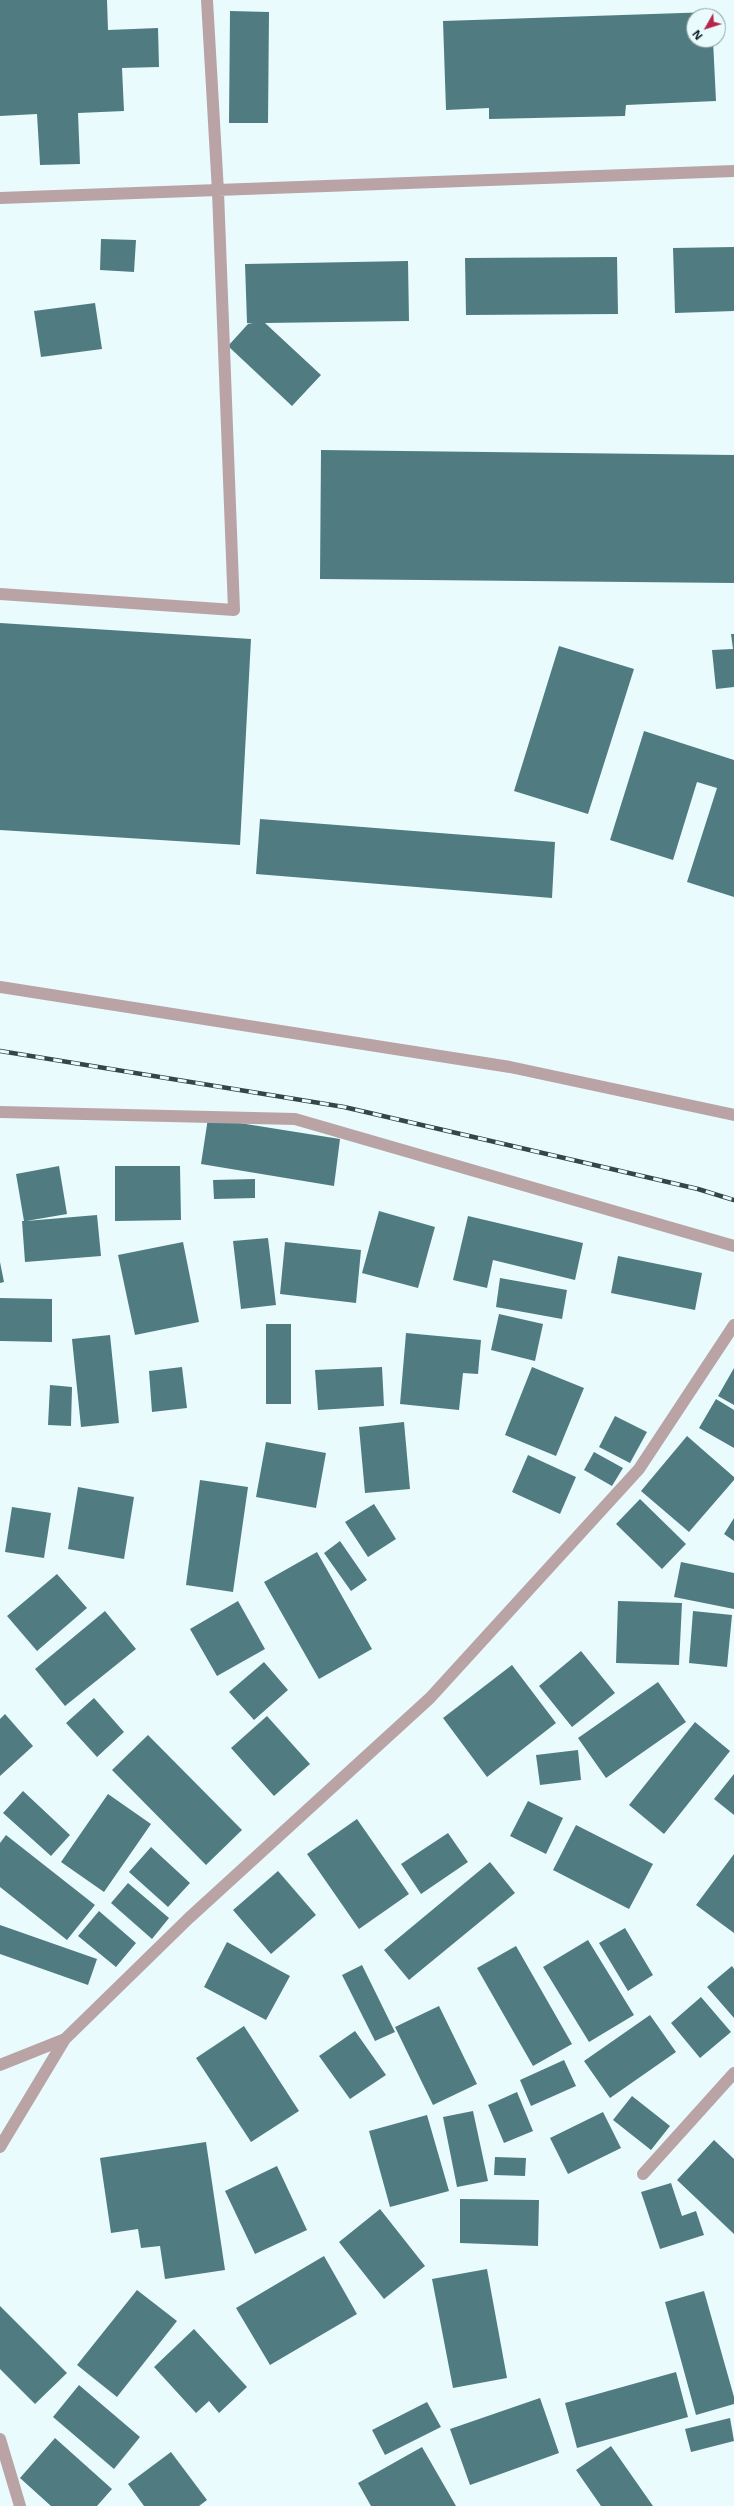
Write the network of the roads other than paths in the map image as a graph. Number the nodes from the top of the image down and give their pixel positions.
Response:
1 (207, 0) edge
2 (734, 171) edge
3 (218, 192) junction
4 (0, 198) edge
5 (0, 594) edge
6 (0, 987) edge
7 (0, 1112) edge
8 (734, 1115) edge
9 (734, 1246) edge
10 (734, 1325) edge
11 (66, 2039) junction
12 (0, 2064) edge
13 (734, 2073) edge
14 (0, 2147) edge
15 (643, 2174) dead end
16 (0, 2439) edge
17 (20, 2506) edge

1 - 3 street
2 - 3 street
3 - 4 street
3 - 5 street
6 - 8 street
7 - 9 street
10 - 11 street
11 - 12 street
11 - 14 street
13 - 15 street
16 - 17 street

